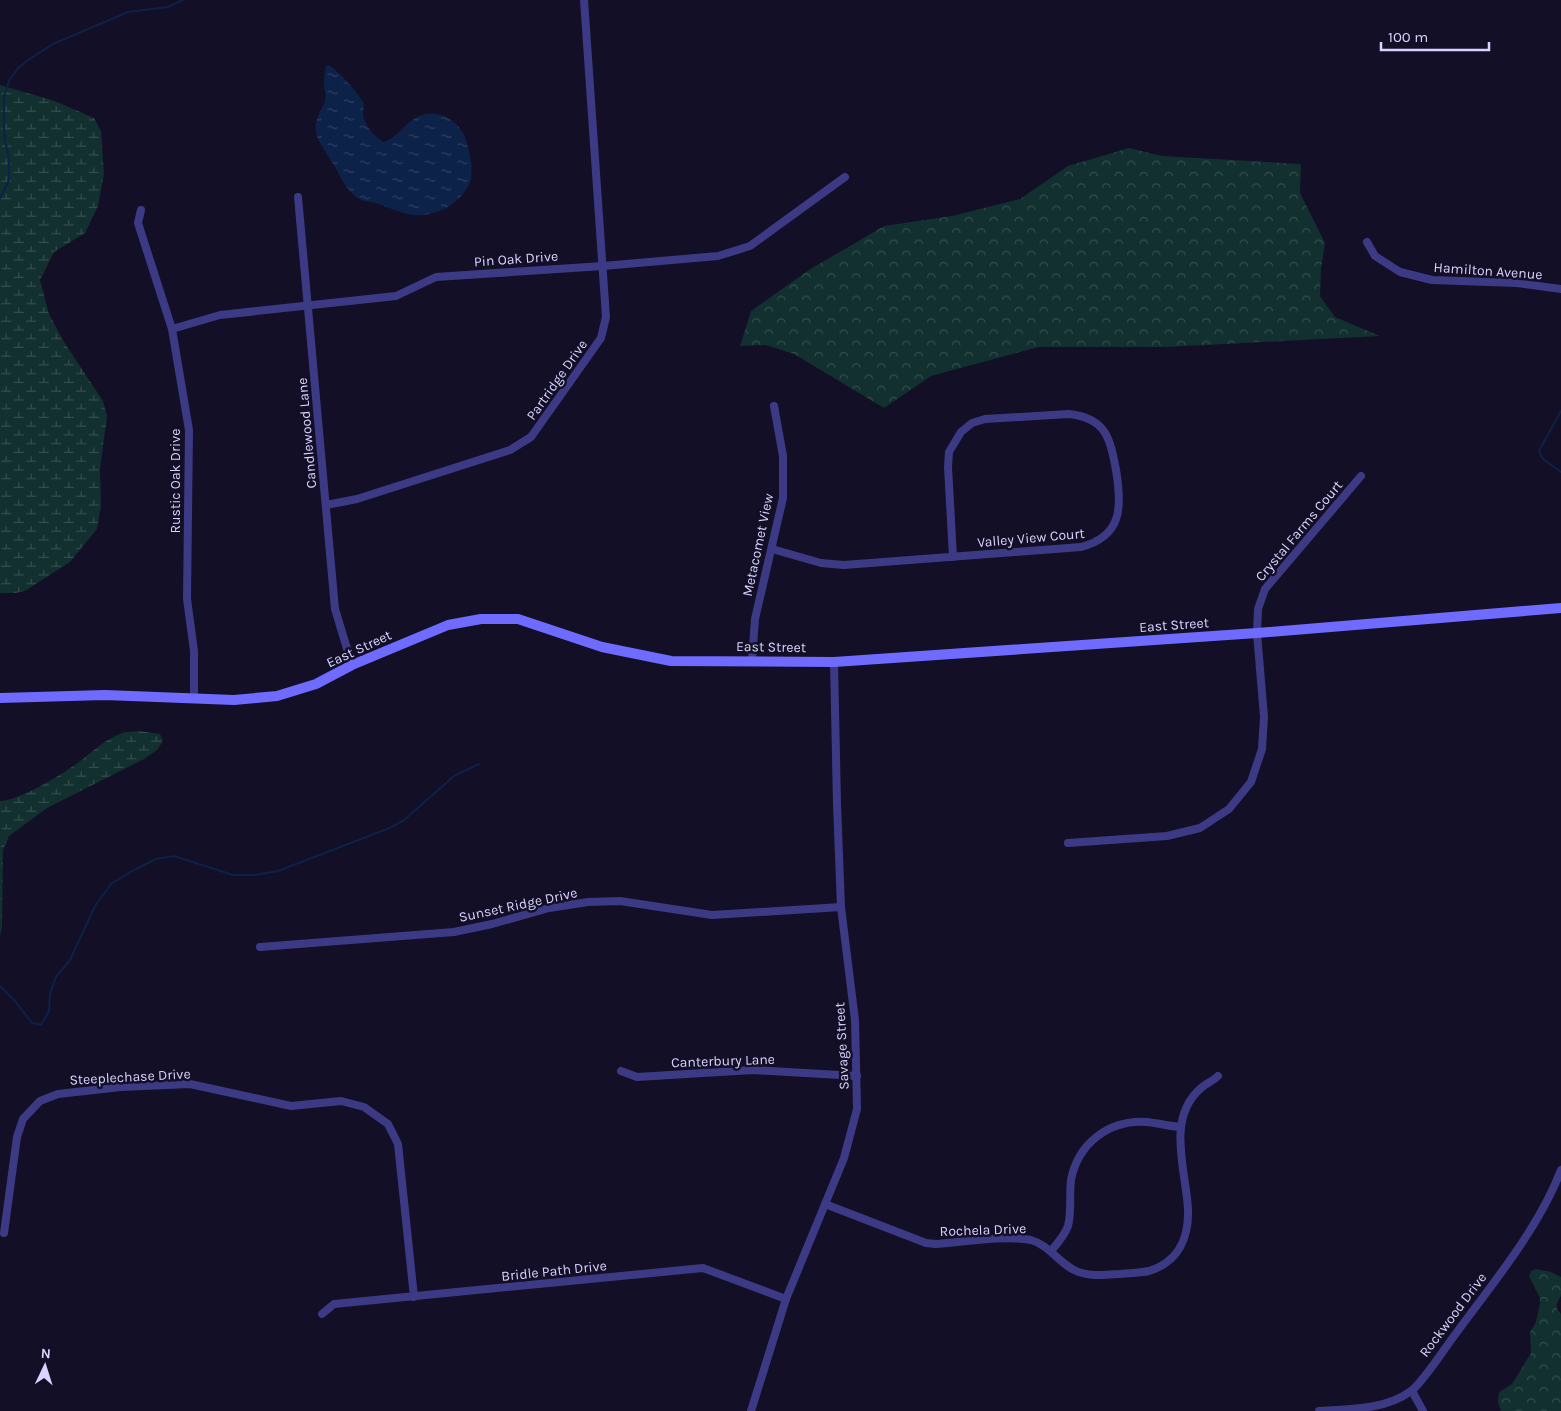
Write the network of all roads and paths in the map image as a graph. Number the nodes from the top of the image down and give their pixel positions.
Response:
1 (584, 0) edge
2 (845, 178) dead end
3 (298, 197) dead end
4 (141, 210) dead end
5 (1367, 242) dead end
6 (603, 266) junction
7 (1561, 289) edge
8 (307, 305) junction
9 (172, 329) junction
10 (774, 406) dead end
11 (1361, 476) dead end
12 (326, 505) junction
13 (772, 549) junction
14 (953, 557) junction
15 (1561, 608) edge
16 (1257, 633) junction
17 (752, 660) junction
18 (834, 662) junction
19 (352, 665) junction
20 (0, 698) edge
21 (194, 699) junction
22 (1068, 843) dead end
23 (841, 907) junction
24 (260, 947) dead end
25 (621, 1071) dead end
26 (857, 1076) junction
27 (1218, 1076) dead end
28 (1180, 1127) junction
29 (1561, 1170) edge
30 (825, 1204) junction
31 (4, 1233) dead end
32 (1051, 1251) junction
33 (414, 1297) junction
34 (786, 1298) junction
35 (322, 1314) dead end
36 (1412, 1390) junction
37 (751, 1411) edge
38 (1319, 1411) edge
39 (1423, 1411) edge

1 - 6 street, Partridge Drive
2 - 6 street, Pin Oak Drive
3 - 8 street, Candlewood Lane
4 - 9 street, Rustic Oak Drive
5 - 7 street, Hamilton Avenue
6 - 8 street, Pin Oak Drive
6 - 12 street, Partridge Drive
8 - 9 street, Pin Oak Drive
8 - 12 street, Candlewood Lane
9 - 21 street, Rustic Oak Drive
10 - 13 street, Metacomet View
11 - 16 street, Crystal Farms Court
12 - 19 street, Candlewood Lane
13 - 14 street, Valley View Court
13 - 17 street, Metacomet View
14 - 14 street, Valley View Court
15 - 16 street, East Street
16 - 18 street, East Street
16 - 22 street, Crystal Farms Court
17 - 18 street, East Street
17 - 19 street, East Street
18 - 23 street, Savage Street
19 - 21 street, East Street
20 - 21 street, East Street
23 - 24 street, Sunset Ridge Drive
23 - 26 street, Savage Street
25 - 26 street, Canterbury Lane
26 - 30 street, Savage Street
27 - 28 street, Rochela Drive
28 - 32 street
28 - 32 street, Rochela Drive
29 - 36 street, Rockwood Drive
30 - 32 street, Rochela Drive
30 - 34 street, Savage Street
31 - 33 street, Steeplechase Drive
33 - 34 street, Bridle Path Drive
33 - 35 street, Bridle Path Drive
34 - 37 street, Savage Street
36 - 38 street, Rockwood Drive
36 - 39 street

